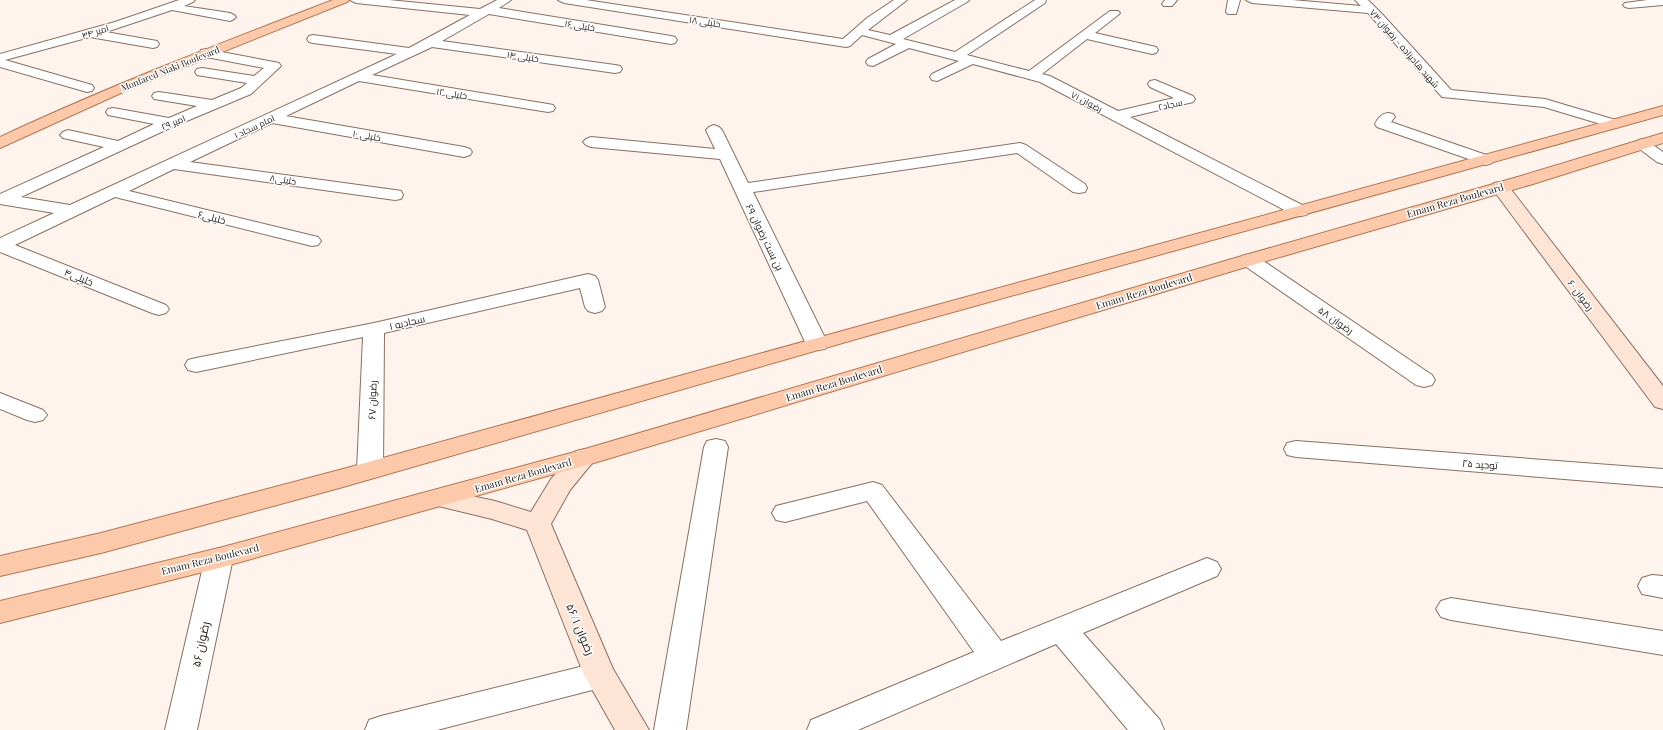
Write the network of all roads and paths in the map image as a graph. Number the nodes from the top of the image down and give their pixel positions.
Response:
1 (189, 0) edge
2 (316, 0) edge
3 (343, 0) edge
4 (356, 0) edge
5 (505, 0) edge
6 (564, 0) edge
7 (900, 0) edge
8 (963, 0) edge
9 (1234, 0) edge
10 (1252, 0) edge
11 (1361, 0) edge
12 (1041, 1) edge
13 (1663, 2) edge
14 (1629, 5) dead end
15 (172, 7) junction
16 (1371, 10) junction
17 (1651, 10) dead end
18 (485, 12) junction
19 (1232, 12) dead end
20 (1114, 13) dead end
21 (1663, 13) edge
22 (230, 17) dead end
23 (859, 31) junction
24 (88, 33) junction
25 (791, 34) junction
26 (1085, 35) junction
27 (313, 39) dead end
28 (671, 40) dead end
29 (891, 40) junction
30 (430, 43) junction
31 (153, 44) dead end
32 (781, 44) dead end
33 (906, 44) junction
34 (1152, 50) dead end
35 (411, 52) junction
36 (206, 54) junction
37 (0, 58) edge
38 (962, 59) junction
39 (873, 62) dead end
40 (0, 63) edge
41 (615, 69) dead end
42 (202, 72) dead end
43 (1031, 76) junction
44 (357, 77) junction
45 (937, 77) dead end
46 (258, 81) junction
47 (1155, 84) dead end
48 (87, 88) junction
49 (159, 96) dead end
50 (66, 97) dead end
51 (214, 105) junction
52 (548, 108) dead end
53 (1663, 110) edge
54 (113, 112) dead end
55 (1116, 116) junction
56 (1388, 117) dead end
57 (270, 118) junction
58 (171, 122) junction
59 (1614, 124) junction
60 (714, 130) dead end
61 (68, 135) dead end
62 (1663, 138) edge
63 (591, 142) dead end
64 (0, 143) edge
65 (1642, 144) junction
66 (120, 146) junction
67 (464, 152) dead end
68 (726, 155) junction
69 (1663, 159) edge
70 (1486, 160) junction
71 (172, 164) junction
72 (1079, 188) dead end
73 (1500, 188) junction
74 (742, 189) junction
75 (113, 192) junction
76 (395, 195) dead end
77 (1, 199) edge
78 (73, 211) junction
79 (1300, 211) junction
80 (312, 241) dead end
81 (0, 245) edge
82 (1249, 260) junction
83 (595, 307) dead end
84 (159, 309) dead end
85 (374, 329) junction
86 (817, 344) junction
87 (196, 365) dead end
88 (1424, 380) dead end
89 (0, 400) edge
90 (1663, 402) edge
91 (35, 415) dead end
92 (716, 448) dead end
93 (1296, 449) dead end
94 (584, 458) junction
95 (370, 470) junction
96 (1663, 478) edge
97 (439, 498) junction
98 (785, 513) dead end
99 (538, 524) junction
100 (219, 558) junction
101 (0, 566) edge
102 (1207, 569) dead end
103 (1451, 609) dead end
104 (0, 612) edge
105 (1061, 630) junction
106 (1663, 643) edge
107 (995, 657) junction
108 (600, 675) junction
109 (181, 730) edge
110 (381, 730) edge
111 (633, 730) edge
112 (670, 730) edge
113 (823, 730) edge
114 (1148, 730) edge

1 - 15 street, امیر ۴۴
2 - 48 main road, Monfared Niaki Boulevard
3 - 36 main road, Monfared Niaki Boulevard
4 - 18 street, خلیلی ۱۶
5 - 18 street, امام سجاد ۱
6 - 25 street, خلیلی ۱۸
7 - 23 street
8 - 29 street
9 - 19 street
10 - 16 street
11 - 16 street, شهید هادیزاده - رضوان ۷۳
12 - 38 street
13 - 14 street
15 - 22 street
15 - 24 street, امیر ۴۴
16 - 59 street, شهید هادیزاده - رضوان ۷۳
17 - 21 street
18 - 28 street, خلیلی ۱۶
18 - 30 street, امام سجاد ۱
20 - 26 street
23 - 25 street, خلیلی ۱۸
23 - 29 street, رضوان ۷۱
24 - 31 street
24 - 37 street, امیر ۴۴
25 - 32 street
26 - 34 street
26 - 43 street
27 - 35 street
29 - 33 street, رضوان ۷۱
30 - 35 street, امام سجاد ۱
30 - 41 street, خلیلی ۱۴
33 - 38 street, رضوان ۷۱
33 - 39 street
35 - 44 street, امام سجاد ۱
36 - 46 street, امیر ۲۹
36 - 64 main road, Monfared Niaki Boulevard
38 - 43 street, رضوان ۷۱
38 - 45 street
40 - 48 street
42 - 46 street
43 - 55 street, رضوان ۷۱
44 - 52 street, خلیلی ۱۲
44 - 57 street, امام سجاد ۱
46 - 51 street, امیر ۲۹
47 - 55 street, سجاد۲
48 - 50 main road, Monfared Niaki Boulevard
49 - 51 street
51 - 58 street, امیر ۲۹
53 - 59 main road
54 - 58 street
55 - 79 street, رضوان ۷۱
56 - 70 street
57 - 67 street, خلیلی ۱۰
57 - 71 street, امام سجاد ۱
58 - 66 street, امیر ۲۹
59 - 70 main road
60 - 68 street, بن بست رضوان ۶۹
61 - 66 street
62 - 65 main road, Emam Reza Boulevard
63 - 68 street
65 - 69 street
65 - 73 main road, Emam Reza Boulevard
66 - 77 street, امیر ۲۹
68 - 74 street, بن بست رضوان ۶۹
70 - 79 main road
71 - 75 street, امام سجاد ۱
71 - 76 street, خلیلی۸
72 - 74 street
73 - 82 main road, Emam Reza Boulevard
73 - 90 main road, رضوان ۶۰
74 - 86 street, بن بست رضوان ۶۹
75 - 78 street, امام سجاد ۱
75 - 80 street, خلیلی۶
77 - 78 street
78 - 81 street, امام سجاد ۱
79 - 86 main road
81 - 84 street, خلیلی۴
82 - 88 street, رضوان ۵۸
82 - 94 main road, Emam Reza Boulevard
83 - 85 street, سجادیه ۱
85 - 87 street, سجادیه ۱
85 - 95 street, رضوان ۶۷
86 - 95 main road
89 - 91 street
92 - 112 street
93 - 96 street, توحید ۲۵
94 - 97 main road, Emam Reza Boulevard
94 - 99 main road
95 - 101 main road
97 - 99 main road
97 - 100 main road, Emam Reza Boulevard
98 - 107 street
99 - 108 main road, رضوان ۵۶/۱
100 - 104 main road, Emam Reza Boulevard
100 - 109 street, رضوان ۵۶
102 - 105 street
103 - 106 street
105 - 107 street
105 - 114 street
107 - 113 street
108 - 110 street
108 - 111 main road, رضوان ۵۶/۱

